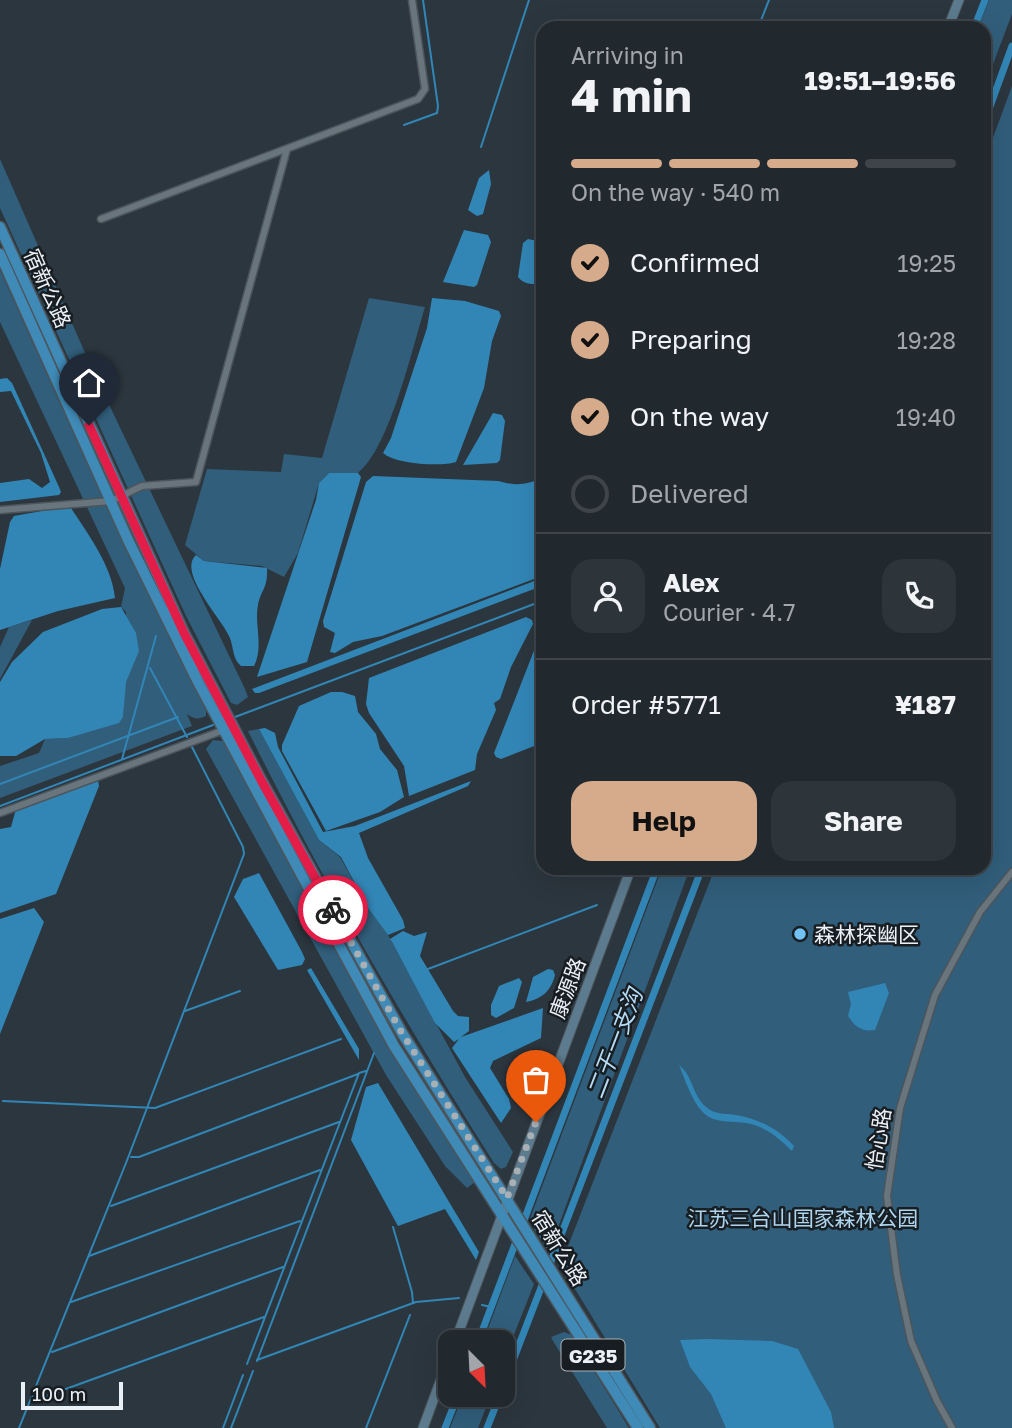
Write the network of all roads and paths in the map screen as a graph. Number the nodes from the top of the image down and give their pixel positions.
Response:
1 (412, 0) edge
2 (959, 0) edge
3 (951, 21) edge
4 (287, 149) junction
5 (101, 219) dead end
6 (0, 227) edge
7 (0, 254) edge
8 (116, 498) junction
9 (0, 510) edge
10 (228, 729) junction
11 (0, 813) edge
12 (1012, 872) edge
13 (628, 875) edge
14 (507, 1198) junction
15 (503, 1213) junction
16 (459, 1330) edge
17 (438, 1387) edge
18 (423, 1428) edge
19 (638, 1428) edge
20 (650, 1428) edge
21 (952, 1428) edge

1 - 4 street
2 - 3 street
4 - 5 street
4 - 8 street
6 - 8 highway, 宿新公路
7 - 8 highway, 宿新公路 / G235
8 - 9 street
8 - 10 highway, 宿新公路 / G235
10 - 11 street
10 - 14 highway, 宿新公路
10 - 15 highway, 宿新公路 / G235
12 - 21 street, 怡心路
13 - 14 street, 康源路
14 - 15 street, 康源路
14 - 20 highway, 宿新公路
15 - 16 street
15 - 19 highway, 宿新公路 / G235
17 - 18 street

